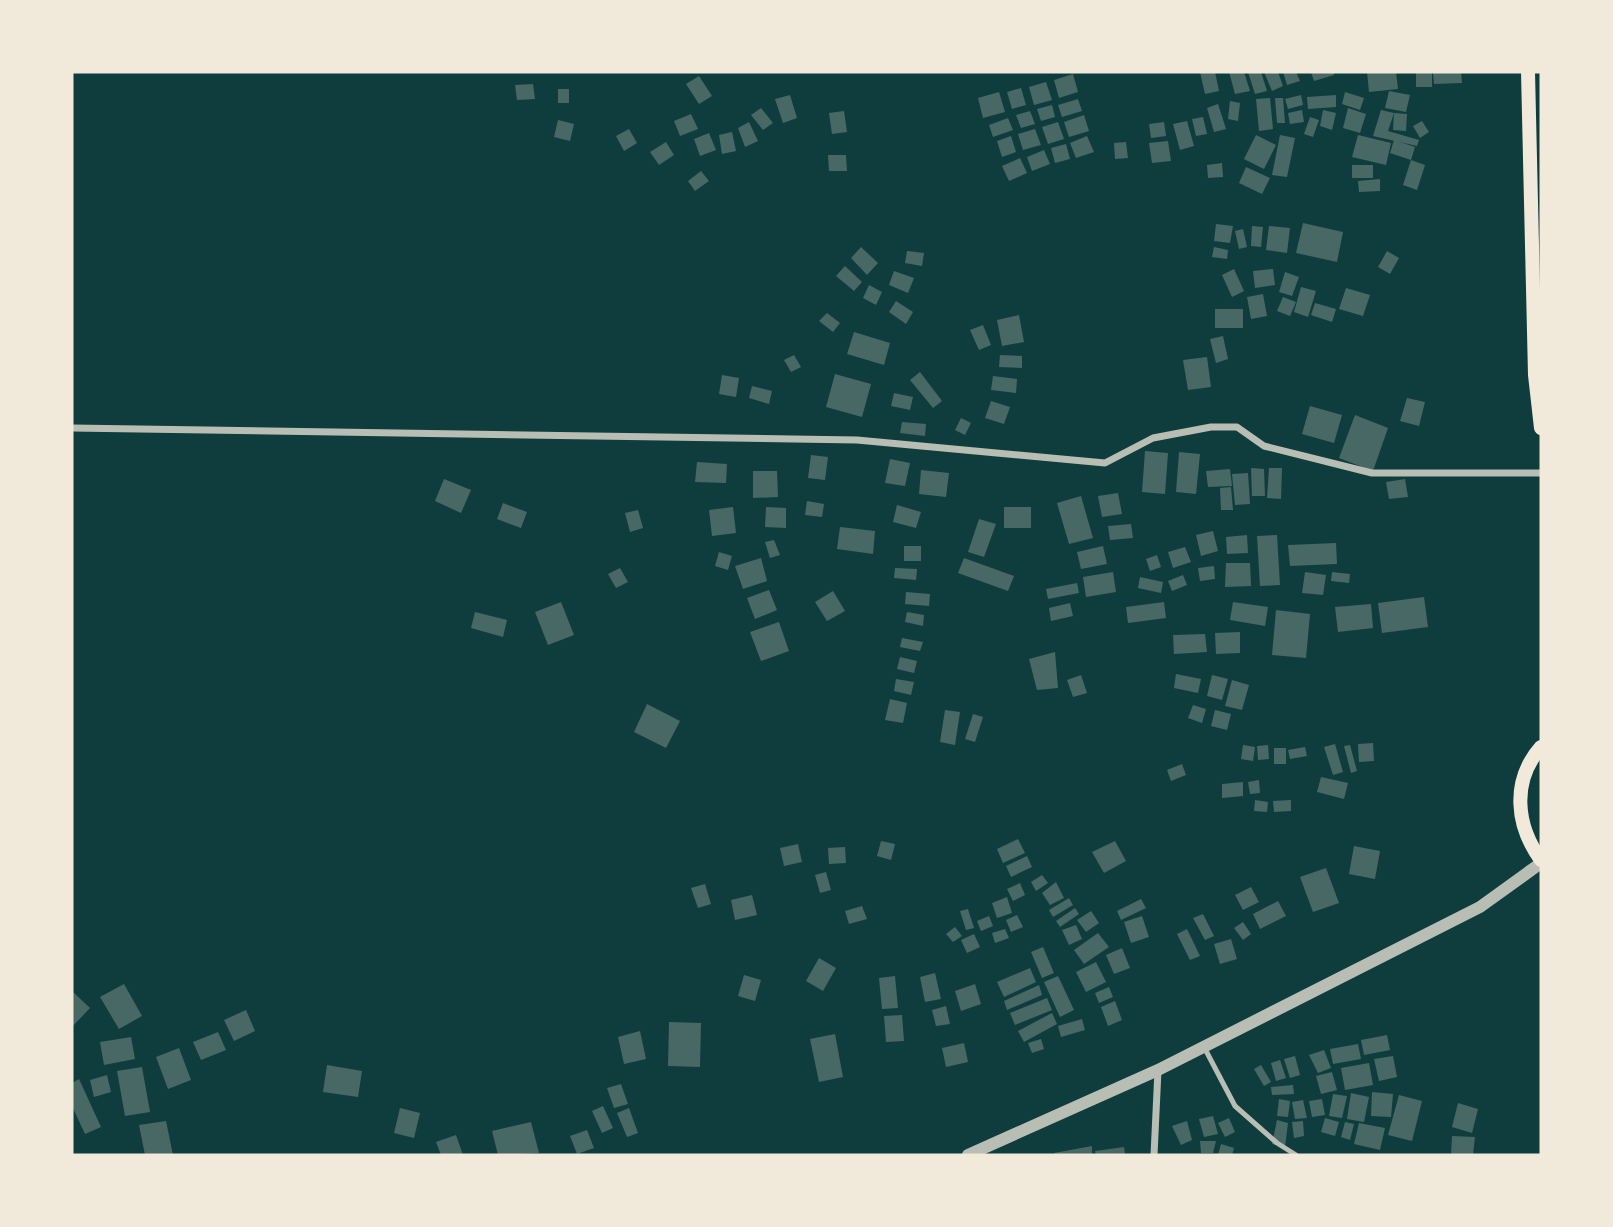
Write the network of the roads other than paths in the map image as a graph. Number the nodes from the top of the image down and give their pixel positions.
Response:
1 (1528, 72) edge
2 (72, 428) edge
3 (1541, 428) edge
4 (1541, 473) edge
5 (1541, 747) edge
6 (1541, 862) edge
7 (1204, 1047) junction
8 (1158, 1070) junction
9 (968, 1155) edge
10 (1154, 1155) edge
11 (1296, 1155) edge

1 - 3 main road
2 - 4 street
5 - 6 main road
6 - 7 street
7 - 8 street
7 - 11 lane
8 - 9 street
8 - 10 street

